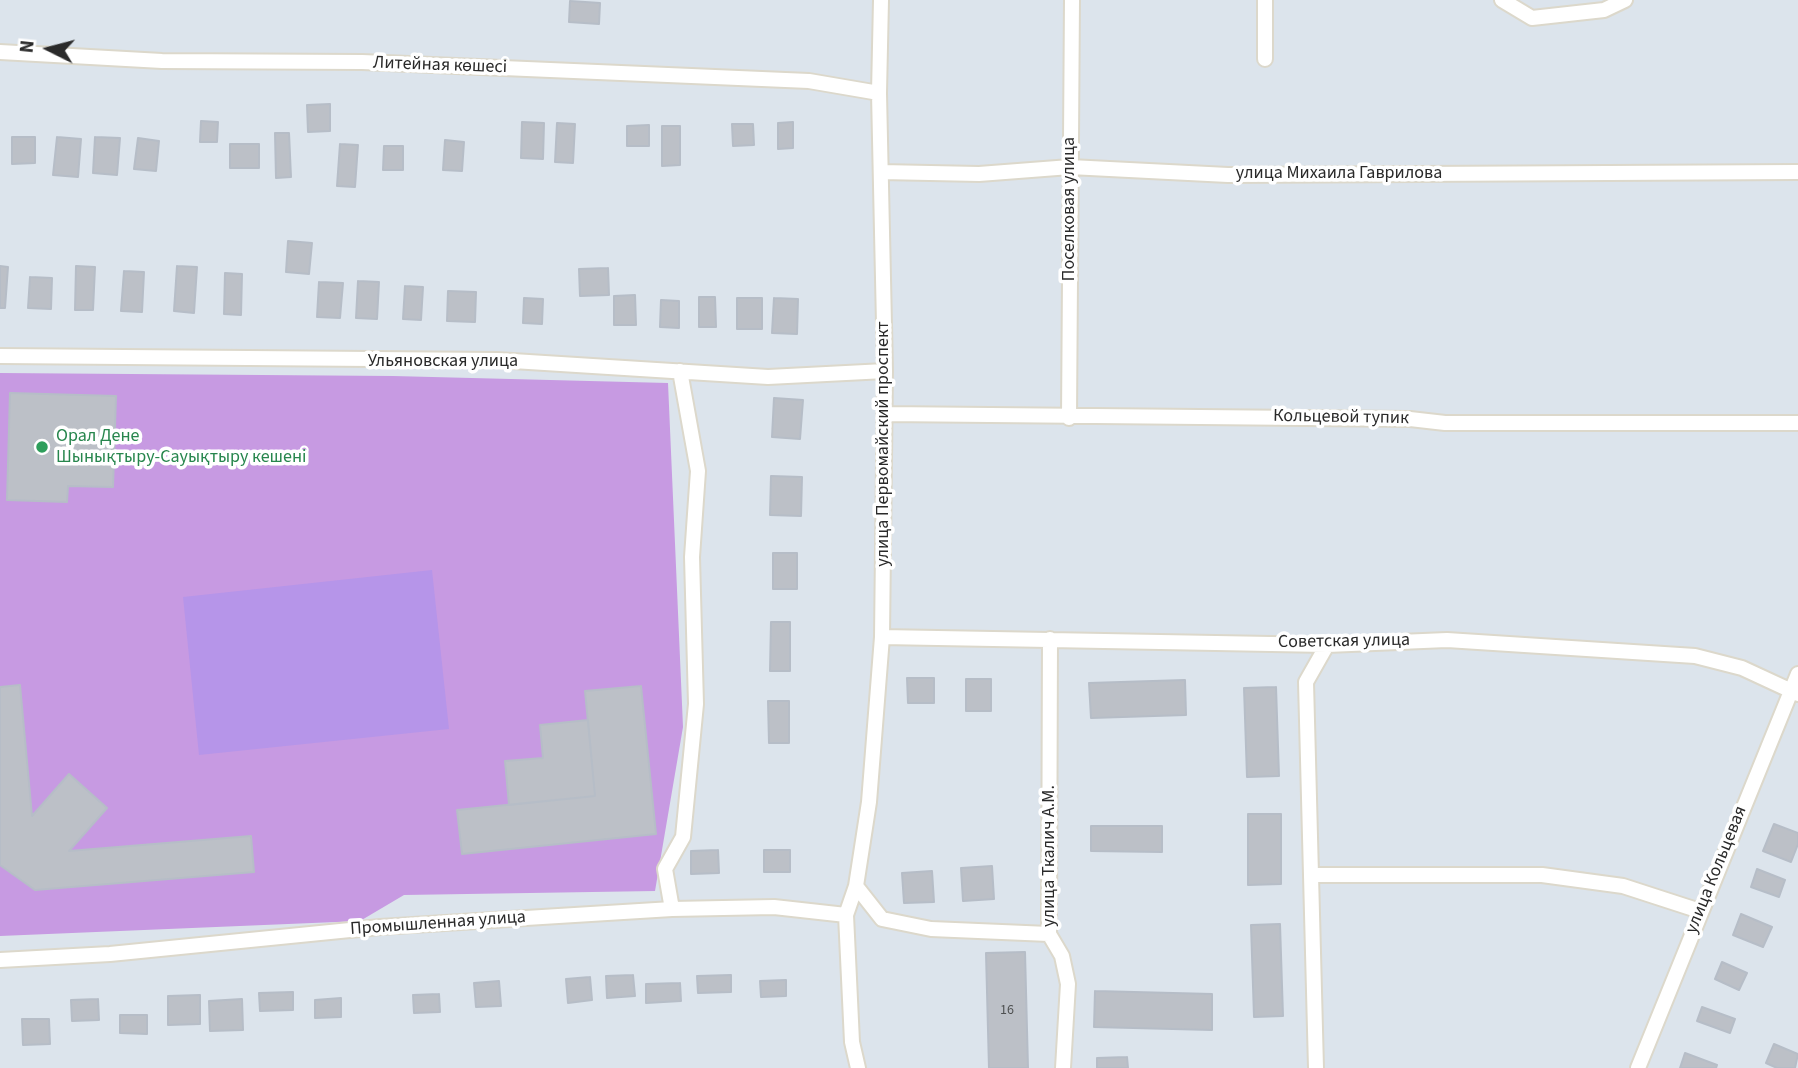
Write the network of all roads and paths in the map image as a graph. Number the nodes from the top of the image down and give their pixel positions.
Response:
1 (881, 0) edge
2 (1072, 0) edge
3 (1265, 0) edge
4 (1502, 0) edge
5 (1625, 0) edge
6 (0, 52) edge
7 (1265, 59) dead end
8 (879, 93) junction
9 (1070, 167) junction
10 (881, 172) junction
11 (1798, 172) edge
12 (0, 356) edge
13 (680, 371) junction
14 (885, 371) junction
15 (885, 414) junction
16 (1069, 418) junction
17 (1798, 423) edge
18 (882, 637) junction
19 (1050, 639) junction
20 (1326, 645) junction
21 (1798, 674) edge
22 (1794, 693) edge
23 (1312, 875) junction
24 (856, 886) junction
25 (672, 909) junction
26 (1700, 911) junction
27 (846, 915) junction
28 (1049, 934) junction
29 (0, 960) edge
30 (858, 1068) edge
31 (1063, 1068) edge
32 (1316, 1068) edge
33 (1638, 1068) edge

1 - 8 street, улица Первомайский проспект
2 - 9 street, Поселковая улица
3 - 7 street
4 - 5 street
6 - 8 street, Литейная көшесі
8 - 10 street, улица Первомайский проспект
9 - 10 street, улица Михаила Гаврилова
9 - 11 street, улица Михаила Гаврилова
9 - 16 street, Поселковая улица
10 - 14 street, улица Первомайский проспект
12 - 13 street, Ульяновская улица
13 - 14 street, Ульяновская улица
13 - 25 street
14 - 15 street, улица Первомайский проспект
15 - 16 street, Кольцевой тупик
15 - 18 street, улица Первомайский проспект
16 - 17 street, Кольцевой тупик
18 - 19 street, Советская улица
18 - 24 street, улица Первомайский проспект
19 - 20 street, Советская улица
19 - 28 street, улица Ткалич А.М.
20 - 22 street, Советская улица
20 - 23 street
21 - 22 street, улица Кольцевая
22 - 26 street, улица Кольцевая
23 - 26 street
23 - 32 street
24 - 27 street
24 - 28 street
25 - 27 street, Промышленная улица
25 - 29 street, Промышленная улица
26 - 33 street, улица Кольцевая
27 - 30 street
28 - 31 street, улица Ткалич А.М.

